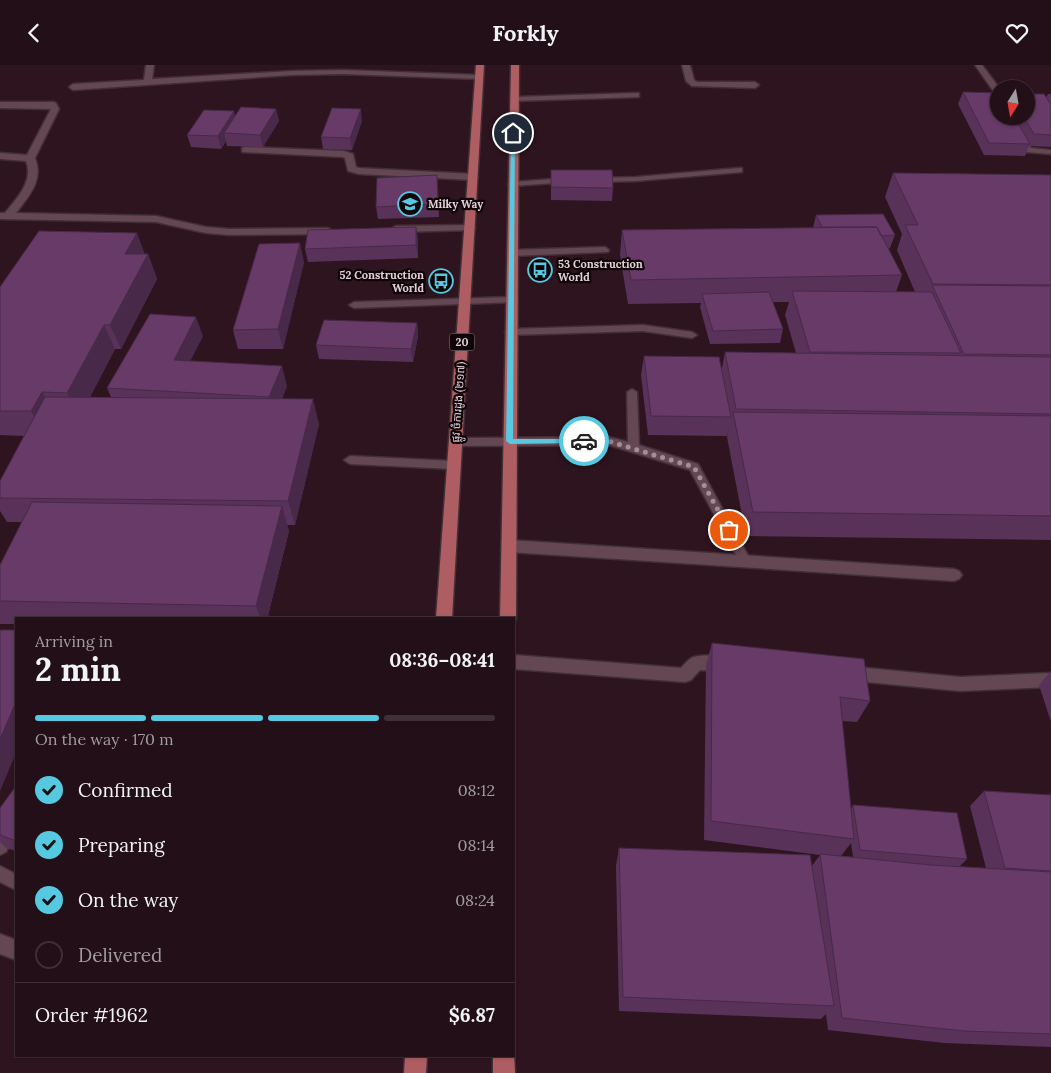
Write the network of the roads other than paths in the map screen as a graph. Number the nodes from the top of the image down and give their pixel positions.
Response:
1 (150, 65) edge
2 (515, 65) edge
3 (686, 65) edge
4 (978, 65) edge
5 (480, 71) edge
6 (990, 81) edge
7 (148, 82) junction
8 (755, 85) dead end
9 (73, 87) dead end
10 (636, 95) dead end
11 (514, 99) junction
12 (0, 105) edge
13 (1013, 125) edge
14 (245, 150) edge
15 (1051, 152) edge
16 (0, 156) edge
17 (30, 158) junction
18 (739, 170) dead end
19 (473, 177) junction
20 (578, 180) edge
21 (588, 180) edge
22 (512, 184) junction
23 (5, 215) edge
24 (470, 227) junction
25 (381, 230) edge
26 (342, 231) edge
27 (605, 250) dead end
28 (511, 253) junction
29 (511, 300) junction
30 (465, 301) junction
31 (354, 305) dead end
32 (510, 332) junction
33 (692, 335) dead end
34 (632, 392) dead end
35 (510, 441) junction
36 (456, 442) junction
37 (634, 447) junction
38 (350, 460) dead end
39 (454, 465) junction
40 (508, 546) junction
41 (745, 561) junction
42 (954, 575) dead end
43 (444, 617) edge
44 (508, 617) edge
45 (515, 663) edge
46 (743, 666) edge
47 (830, 672) edge
48 (1051, 680) edge
49 (15, 817) edge
50 (0, 847) edge
51 (0, 874) edge
52 (15, 882) edge
53 (0, 944) edge
54 (15, 949) edge
55 (416, 1057) edge
56 (504, 1057) edge
57 (415, 1073) edge
58 (504, 1073) edge

1 - 7 street
2 - 11 main road
3 - 8 street
4 - 6 lane
5 - 7 street
5 - 19 main road, ផ្លូវ ចំការដូង (២១៧) / 20
7 - 9 street
10 - 11 lane
11 - 22 main road
12 - 17 street
13 - 15 lane
14 - 19 street
16 - 17 street
17 - 23 street
18 - 21 lane
19 - 24 main road, ផ្លូវ ចំការដូង (២១៧) / 20
20 - 22 lane
22 - 28 main road
23 - 26 street
24 - 25 street
24 - 30 main road, ផ្លូវ ចំការដូង (២១៧) / 20
27 - 28 lane
28 - 29 main road
29 - 30 lane
29 - 32 main road
30 - 31 lane
30 - 36 main road, ផ្លូវ ចំការដូង (២១៧) / 20
32 - 33 lane
32 - 35 main road
34 - 37 lane
35 - 36 lane
35 - 37 lane
35 - 40 main road
36 - 39 main road, ផ្លូវ ចំការដូង (២១៧) / 20
37 - 41 lane
38 - 39 lane
39 - 43 main road, ផ្លូវ ចំការដូង (២១៧) / 20
40 - 41 street
40 - 44 main road
41 - 42 street
45 - 46 street
47 - 48 street
49 - 50 lane
51 - 52 lane
53 - 54 street
55 - 57 main road
56 - 58 main road

